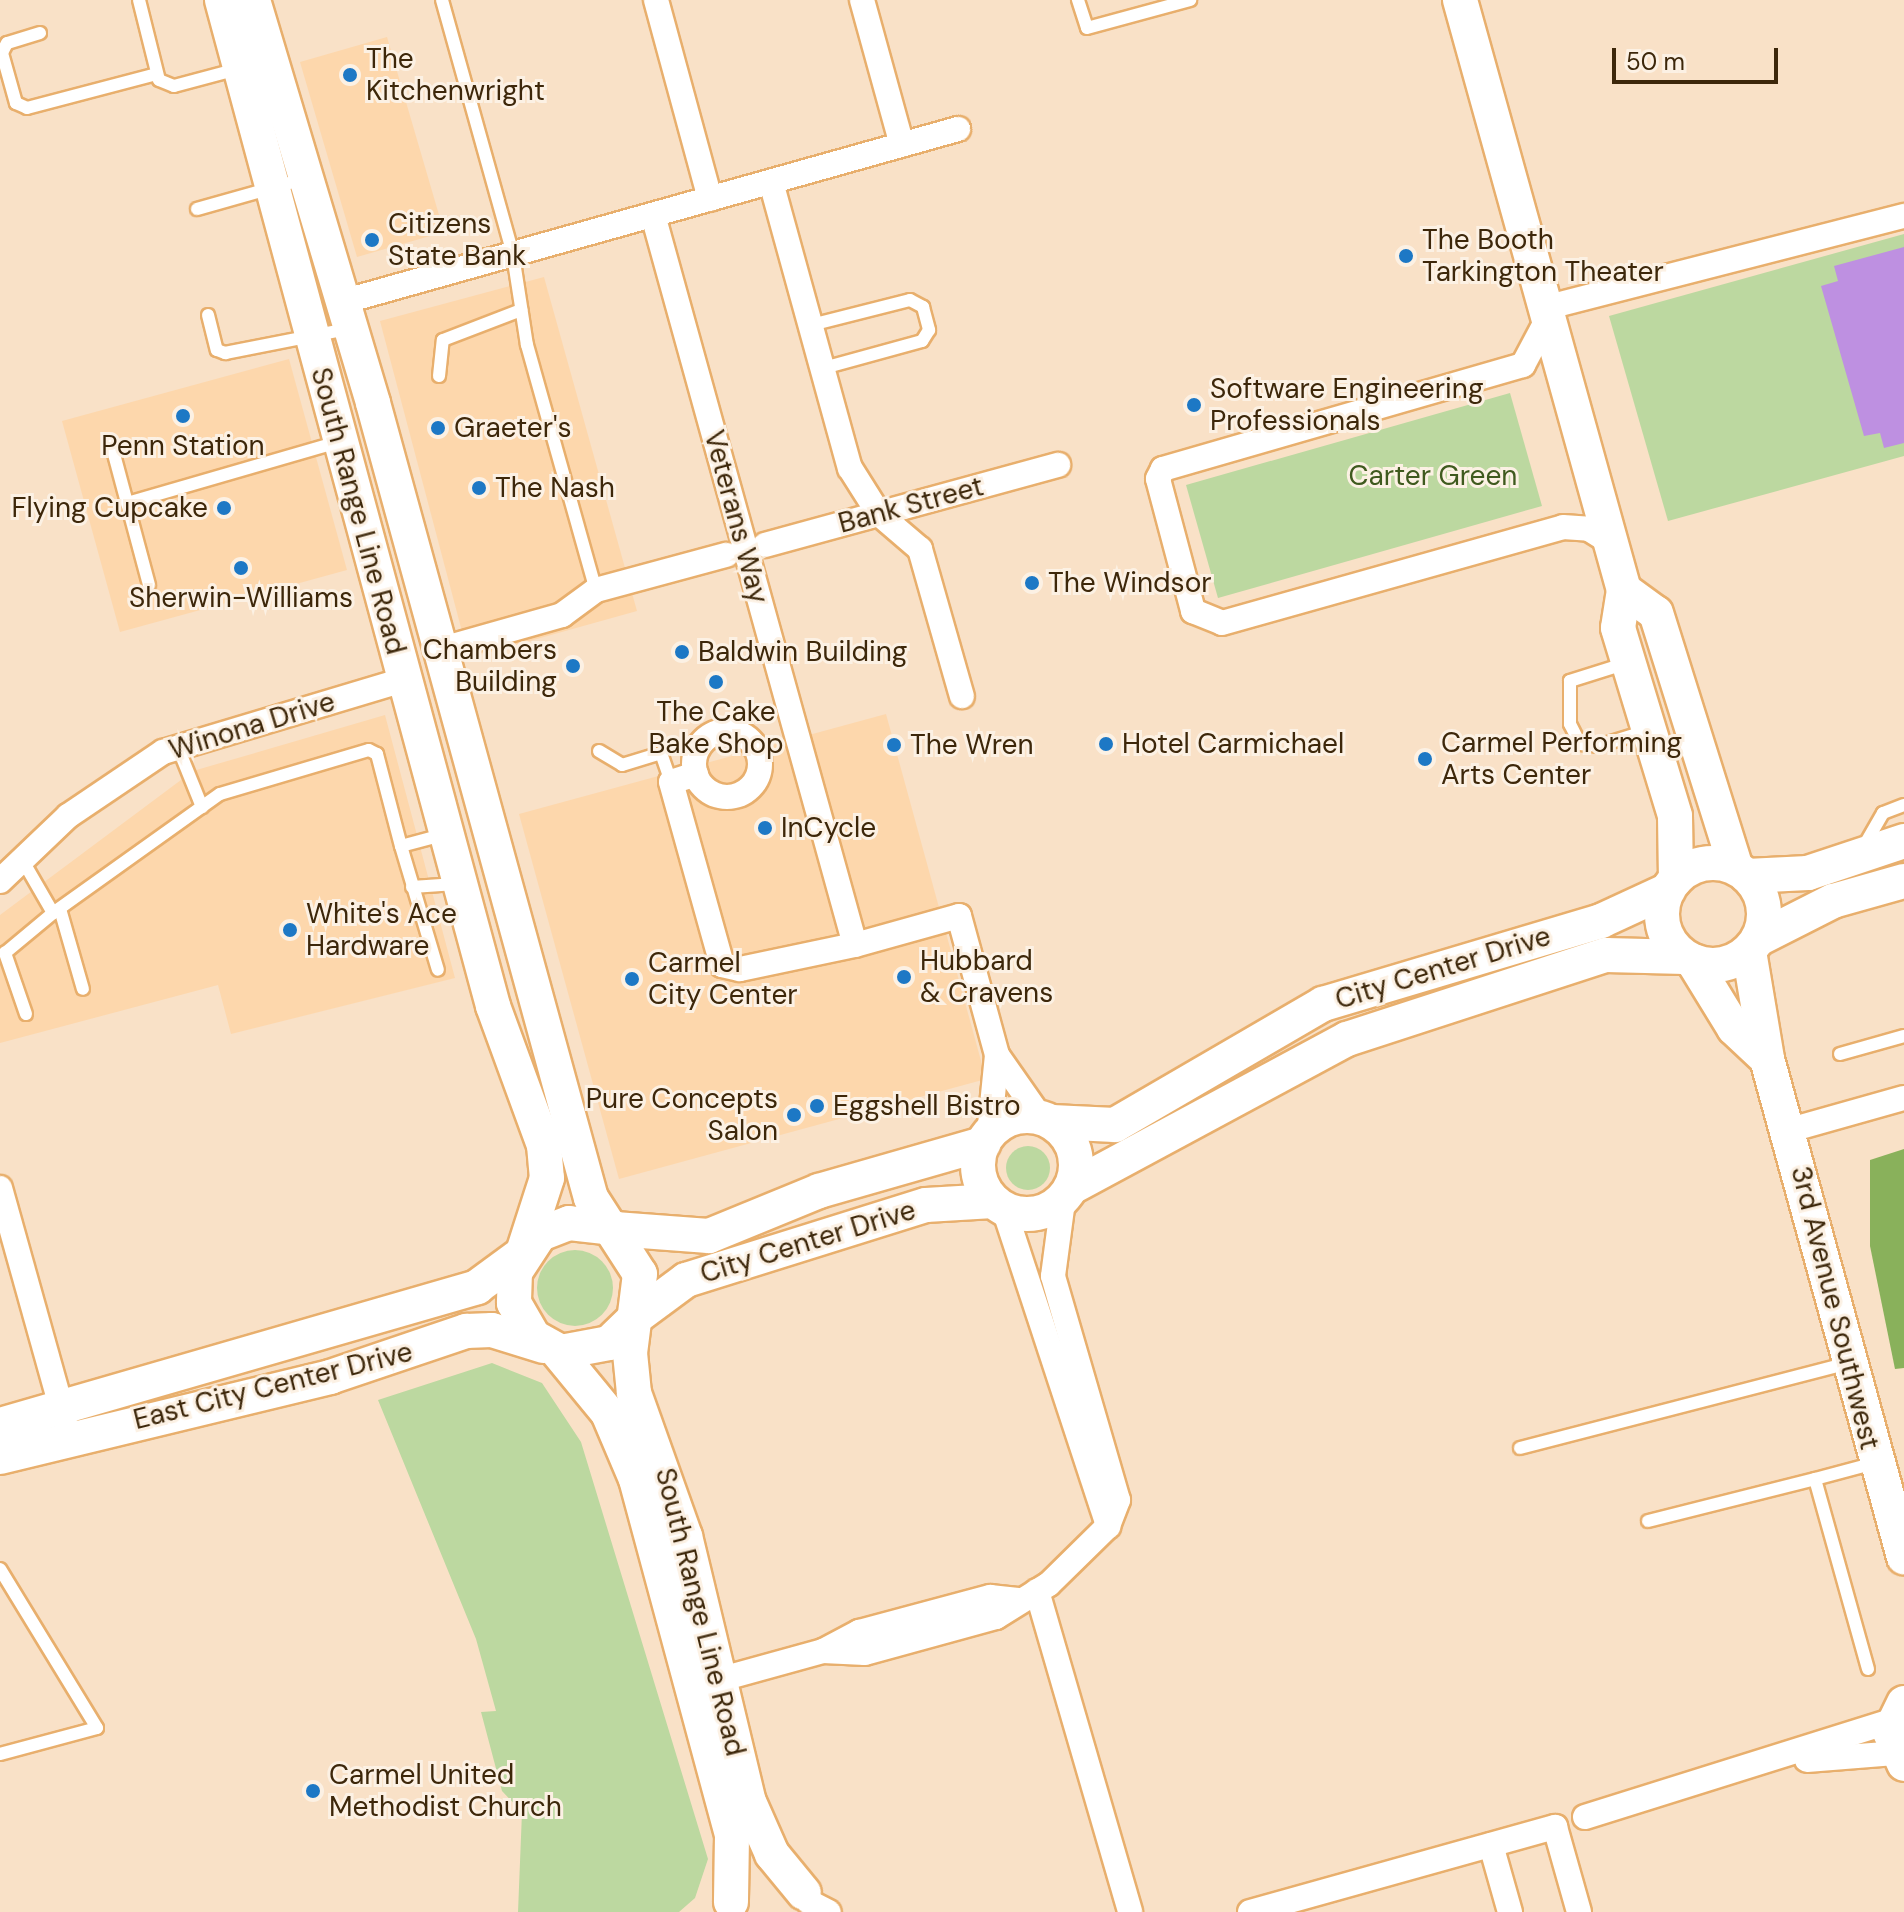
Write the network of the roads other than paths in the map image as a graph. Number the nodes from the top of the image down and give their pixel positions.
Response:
1 (139, 0) edge
2 (222, 0) edge
3 (253, 0) edge
4 (442, 0) edge
5 (656, 0) edge
6 (862, 0) edge
7 (1078, 0) edge
8 (1190, 0) edge
9 (1460, 0) edge
10 (40, 33) dead end
11 (241, 68) junction
12 (157, 74) junction
13 (958, 129) dead end
14 (902, 145) junction
15 (771, 182) junction
16 (289, 183) junction
17 (710, 199) junction
18 (197, 209) dead end
19 (653, 215) junction
20 (1904, 216) edge
21 (513, 255) junction
22 (521, 310) junction
23 (1547, 313) junction
24 (208, 315) dead end
25 (346, 315) junction
26 (811, 325) junction
27 (313, 338) junction
28 (823, 368) junction
29 (439, 376) dead end
30 (338, 442) junction
31 (111, 443) dead end
32 (1058, 465) dead end
33 (127, 503) junction
34 (879, 514) junction
35 (1611, 543) junction
36 (765, 545) dead end
37 (726, 555) dead end
38 (149, 585) dead end
39 (596, 590) junction
40 (1624, 590) junction
41 (442, 649) junction
42 (1627, 663) junction
43 (403, 680) junction
44 (962, 696) dead end
45 (1647, 731) junction
46 (798, 743) junction
47 (177, 745) junction
48 (599, 751) dead end
49 (759, 753) junction
50 (696, 774) junction
51 (671, 782) junction
52 (1904, 805) edge
53 (202, 807) junction
54 (446, 834) junction
55 (1904, 841) edge
56 (401, 846) junction
57 (1859, 855) junction
58 (23, 861) junction
59 (1741, 872) junction
60 (0, 881) edge
61 (1904, 881) edge
62 (459, 884) junction
63 (1672, 885) junction
64 (412, 887) junction
65 (57, 911) junction
66 (855, 945) junction
67 (1753, 945) junction
68 (1689, 959) junction
69 (438, 970) dead end
70 (83, 989) dead end
71 (26, 1014) dead end
72 (1904, 1036) edge
73 (1840, 1054) dead end
74 (997, 1055) junction
75 (1767, 1059) junction
76 (1904, 1098) edge
77 (1046, 1120) junction
78 (1790, 1130) junction
79 (986, 1140) junction
80 (0, 1188) edge
81 (1067, 1194) junction
82 (999, 1205) junction
83 (614, 1228) junction
84 (523, 1252) junction
85 (636, 1318) junction
86 (551, 1348) junction
87 (1849, 1363) junction
88 (66, 1423) junction
89 (0, 1425) edge
90 (1520, 1448) dead end
91 (0, 1457) edge
92 (1875, 1463) junction
93 (1815, 1479) junction
94 (1648, 1521) dead end
95 (1108, 1526) junction
96 (1904, 1557) edge
97 (0, 1569) edge
98 (1027, 1596) junction
99 (1868, 1669) dead end
100 (718, 1680) junction
101 (1899, 1735) edge
102 (0, 1754) edge
103 (1585, 1817) joint
104 (1555, 1827) junction
105 (1491, 1845) junction
106 (814, 1905) edge
107 (728, 1909) edge
108 (1130, 1912) edge
109 (1250, 1912) edge
110 (1510, 1912) edge
111 (1579, 1912) edge

1 - 12 lane
2 - 11 street, South Range Line Road
3 - 16 street, South Range Line Road
4 - 21 lane
5 - 17 street
6 - 14 street
7 - 8 lane
9 - 23 street
10 - 12 lane
11 - 12 lane
11 - 16 street, South Range Line Road
13 - 14 street
14 - 15 street
15 - 17 street
15 - 26 street
16 - 18 lane
16 - 25 street, South Range Line Road
16 - 27 street, South Range Line Road
17 - 19 street
19 - 21 street
19 - 46 street, Veterans Way
20 - 23 street
21 - 22 lane
21 - 25 street
22 - 29 lane
22 - 39 lane
23 - 35 street
23 - 35 street
24 - 27 lane
25 - 27 lane
25 - 41 street, South Range Line Road
26 - 28 street
26 - 28 lane
27 - 30 street, South Range Line Road
28 - 34 street
30 - 33 lane
30 - 43 street, South Range Line Road
31 - 33 lane
32 - 34 street, Bank Street
33 - 38 lane
34 - 36 street, Bank Street
34 - 44 street
35 - 40 street
37 - 39 street
39 - 41 street
40 - 42 street
40 - 59 street
41 - 83 street, South Range Line Road
42 - 45 street
42 - 45 lane
43 - 47 street, Winona Drive
43 - 54 street, South Range Line Road
45 - 63 street
46 - 49 street
46 - 66 street, Veterans Way
47 - 53 lane
47 - 58 street, Winona Drive
48 - 51 lane
49 - 50 street
49 - 50 street
50 - 51 street
51 - 66 street
52 - 57 lane
53 - 56 lane
53 - 65 lane
54 - 56 lane
54 - 62 street, South Range Line Road
55 - 57 street
56 - 64 lane
57 - 59 street
58 - 60 street, Winona Drive
58 - 65 lane
59 - 63 street
59 - 67 street
61 - 67 street
62 - 64 lane
62 - 84 street, South Range Line Road
63 - 68 street
63 - 77 street, City Center Drive
64 - 69 lane
65 - 70 lane
65 - 71 lane
66 - 74 street
67 - 68 street
67 - 75 street, 3rd Avenue Southwest
68 - 75 street, 3rd Avenue Southwest
68 - 81 street, City Center Drive
72 - 73 lane
74 - 77 street
74 - 79 street
75 - 78 street, 3rd Avenue Southwest
76 - 78 street
77 - 79 street
77 - 81 street
78 - 87 street, 3rd Avenue Southwest
79 - 82 street
79 - 83 street, City Center Drive
80 - 88 street
81 - 82 street
81 - 95 street
82 - 85 street, City Center Drive
82 - 95 street
83 - 84 street
83 - 85 street
84 - 86 street
84 - 88 street, East City Center Drive
85 - 86 street
85 - 100 street, South Range Line Road
86 - 88 street, East City Center Drive
86 - 107 street, South Range Line Road
87 - 90 lane
87 - 92 street, 3rd Avenue Southwest
88 - 89 street, East City Center Drive
88 - 91 street, East City Center Drive
92 - 93 lane
92 - 96 street, 3rd Avenue Southwest
93 - 94 lane
93 - 99 lane
95 - 98 street
97 - 102 lane
98 - 100 street
98 - 108 street
100 - 106 street, South Range Line Road
101 - 103 street
103 - 104 lane
104 - 105 street
104 - 111 street
105 - 109 street
105 - 110 street
106 - 107 street

